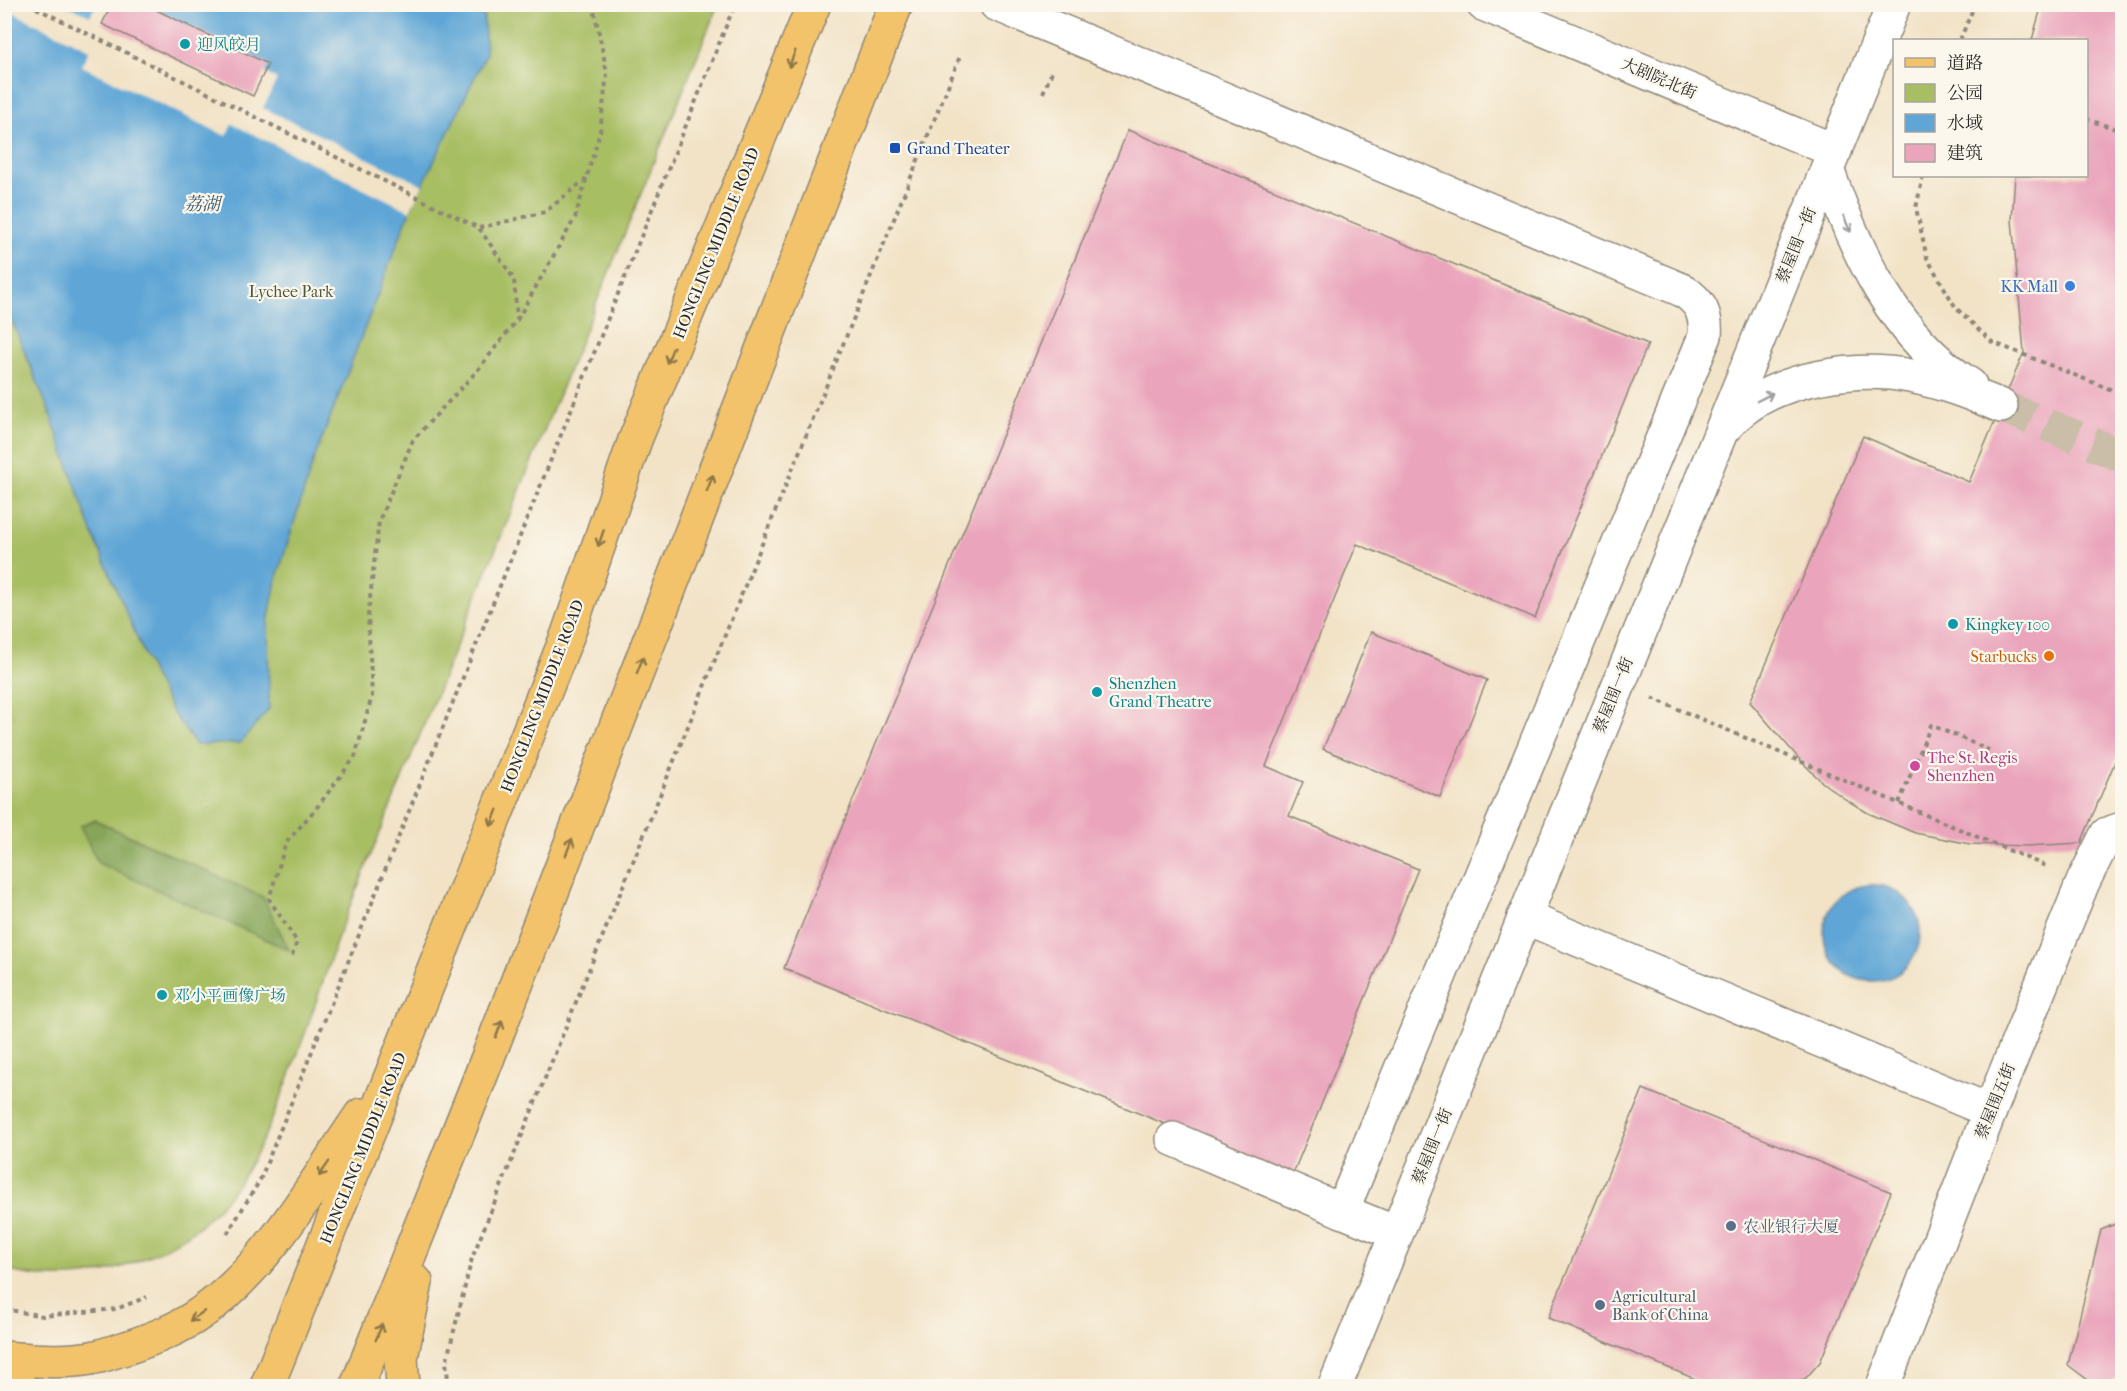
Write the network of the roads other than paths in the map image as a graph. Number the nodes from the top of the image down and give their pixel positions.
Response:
1 (814, 4) edge
2 (896, 4) edge
3 (996, 4) edge
4 (1483, 4) edge
5 (1894, 4) edge
6 (1831, 160) junction
7 (1720, 433) junction
8 (2122, 829) edge
9 (1524, 917) junction
10 (393, 1069) junction
11 (478, 1083) junction
12 (1990, 1111) junction
13 (1173, 1139) dead end
14 (1342, 1211) junction
15 (1396, 1233) junction
16 (4, 1358) edge
17 (4, 1380) edge
18 (20, 1386) edge
19 (267, 1386) edge
20 (357, 1386) edge
21 (404, 1386) edge
22 (1335, 1386) edge
23 (1883, 1386) edge

1 -> 10 main road, HONGLING MIDDLE ROAD
11 -> 2 main road
3 - 14 street
4 - 6 street, 大剧院北街
5 - 6 street, 蔡屋围一街
6 - 7 street, 蔡屋围一街
6 - 7 street
7 - 9 street, 蔡屋围一街
8 - 12 street, 蔡屋围五街
9 - 12 street
9 - 15 street, 蔡屋围一街
10 -> 16 main road
10 - 19 main road, HONGLING MIDDLE ROAD
20 -> 11 main road
11 - 21 main road
12 - 23 street, 蔡屋围五街
13 - 14 street
14 - 15 street
15 - 22 street, 蔡屋围一街
17 - 18 main road

